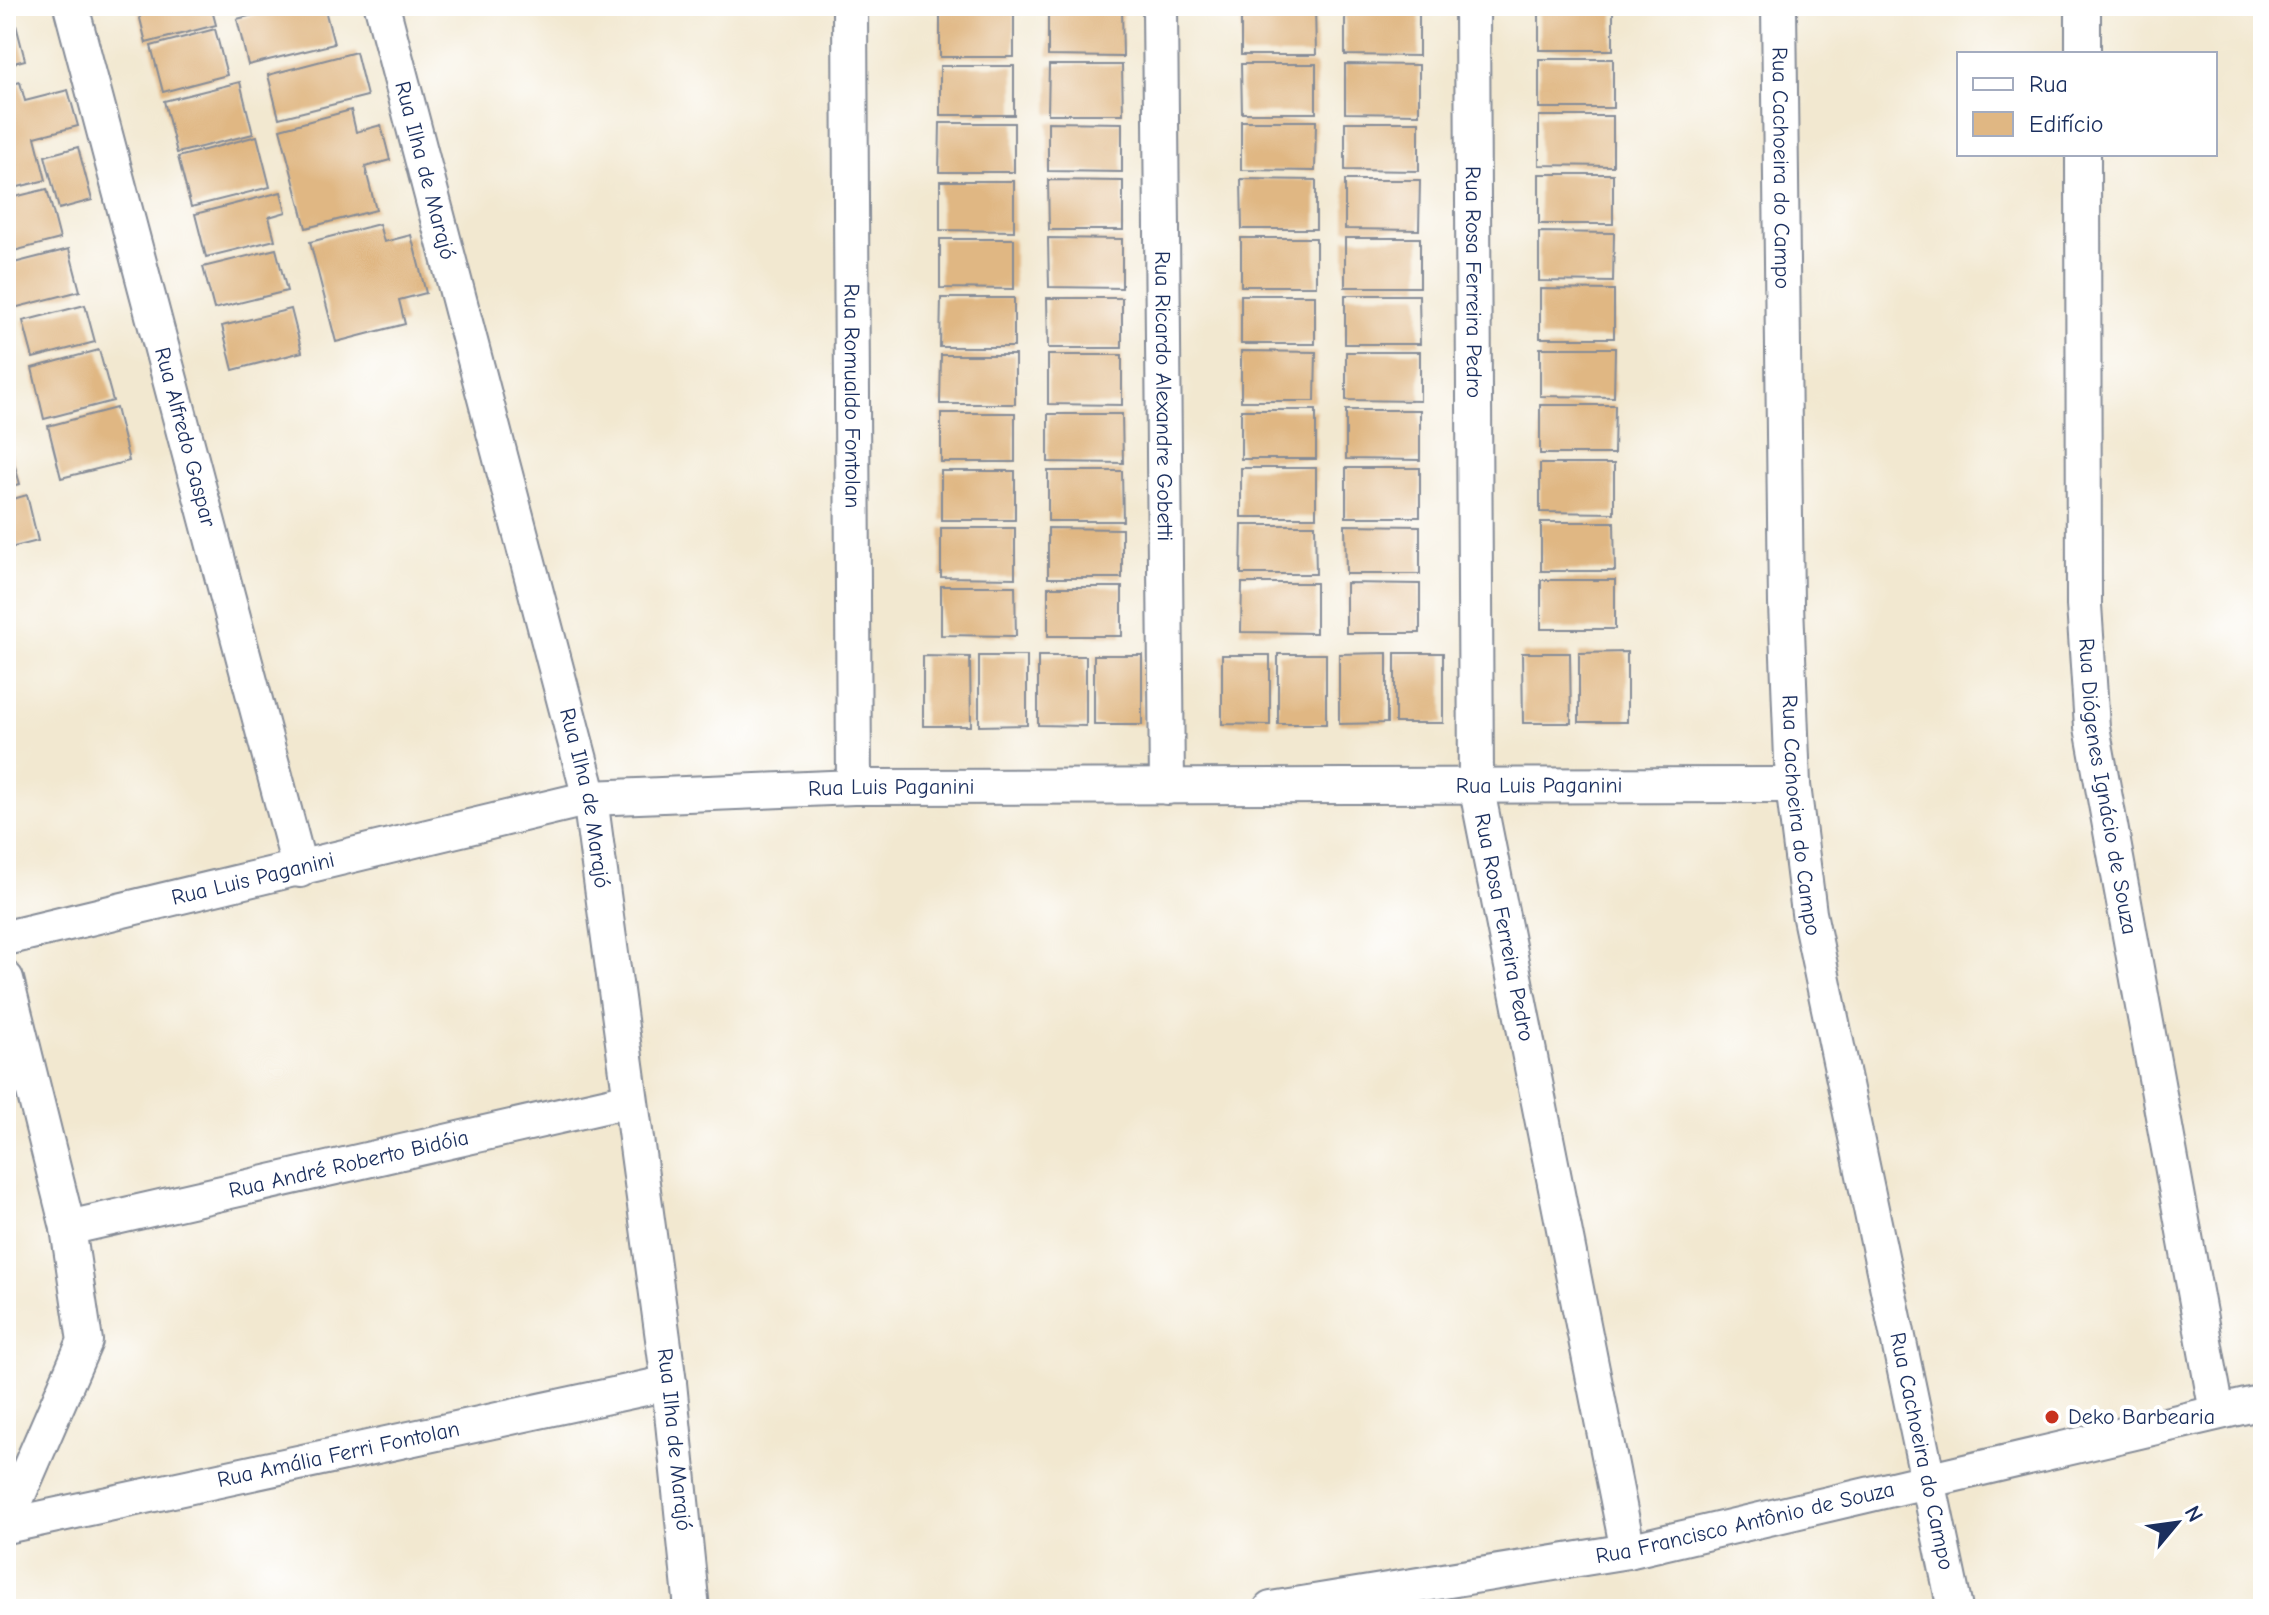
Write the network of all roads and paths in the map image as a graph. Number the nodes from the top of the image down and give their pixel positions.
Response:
1 (71, 6) edge
2 (382, 6) edge
3 (850, 6) edge
4 (1160, 6) edge
5 (1472, 6) edge
6 (1779, 6) edge
7 (2083, 6) edge
8 (2083, 52) edge
9 (2083, 156) edge
10 (1476, 785) junction
11 (1793, 785) junction
12 (854, 787) junction
13 (1167, 787) junction
14 (590, 798) junction
15 (300, 870) junction
16 (6, 938) edge
17 (6, 979) edge
18 (630, 1100) junction
19 (68, 1228) junction
20 (669, 1383) junction
21 (2263, 1402) edge
22 (2217, 1412) junction
23 (1928, 1481) junction
24 (6, 1524) edge
25 (1628, 1551) junction
26 (692, 1609) edge
27 (1271, 1609) edge
28 (1955, 1609) edge

1 - 15 street, Rua Alfredo Gaspar
2 - 14 street, Rua Ilha de Marajó
3 - 12 street, Rua Romualdo Fontolan
4 - 13 street, Rua Ricardo Alexandre Gobetti
5 - 10 street, Rua Rosa Ferreira Pedro
6 - 11 street, Rua Cachoeira do Campo
7 - 8 street
9 - 22 street, Rua Diógenes Ignácio de Souza
10 - 11 street, Rua Luis Paganini
10 - 13 street, Rua Luis Paganini
10 - 25 street, Rua Rosa Ferreira Pedro
11 - 23 street, Rua Cachoeira do Campo
12 - 13 street, Rua Luis Paganini
12 - 14 street, Rua Luis Paganini
14 - 15 street, Rua Luis Paganini
14 - 18 street, Rua Ilha de Marajó
15 - 16 street, Rua Luis Paganini
17 - 19 street
18 - 19 street, Rua André Roberto Bidóia
18 - 20 street, Rua Ilha de Marajó
19 - 24 street
20 - 24 street, Rua Amália Ferri Fontolan
20 - 26 street, Rua Ilha de Marajó
21 - 22 street, Rua Francisco Antônio de Souza
22 - 23 street, Rua Francisco Antônio de Souza
23 - 25 street, Rua Francisco Antônio de Souza
23 - 28 street, Rua Cachoeira do Campo
25 - 27 street, Rua Francisco Antônio de Souza

